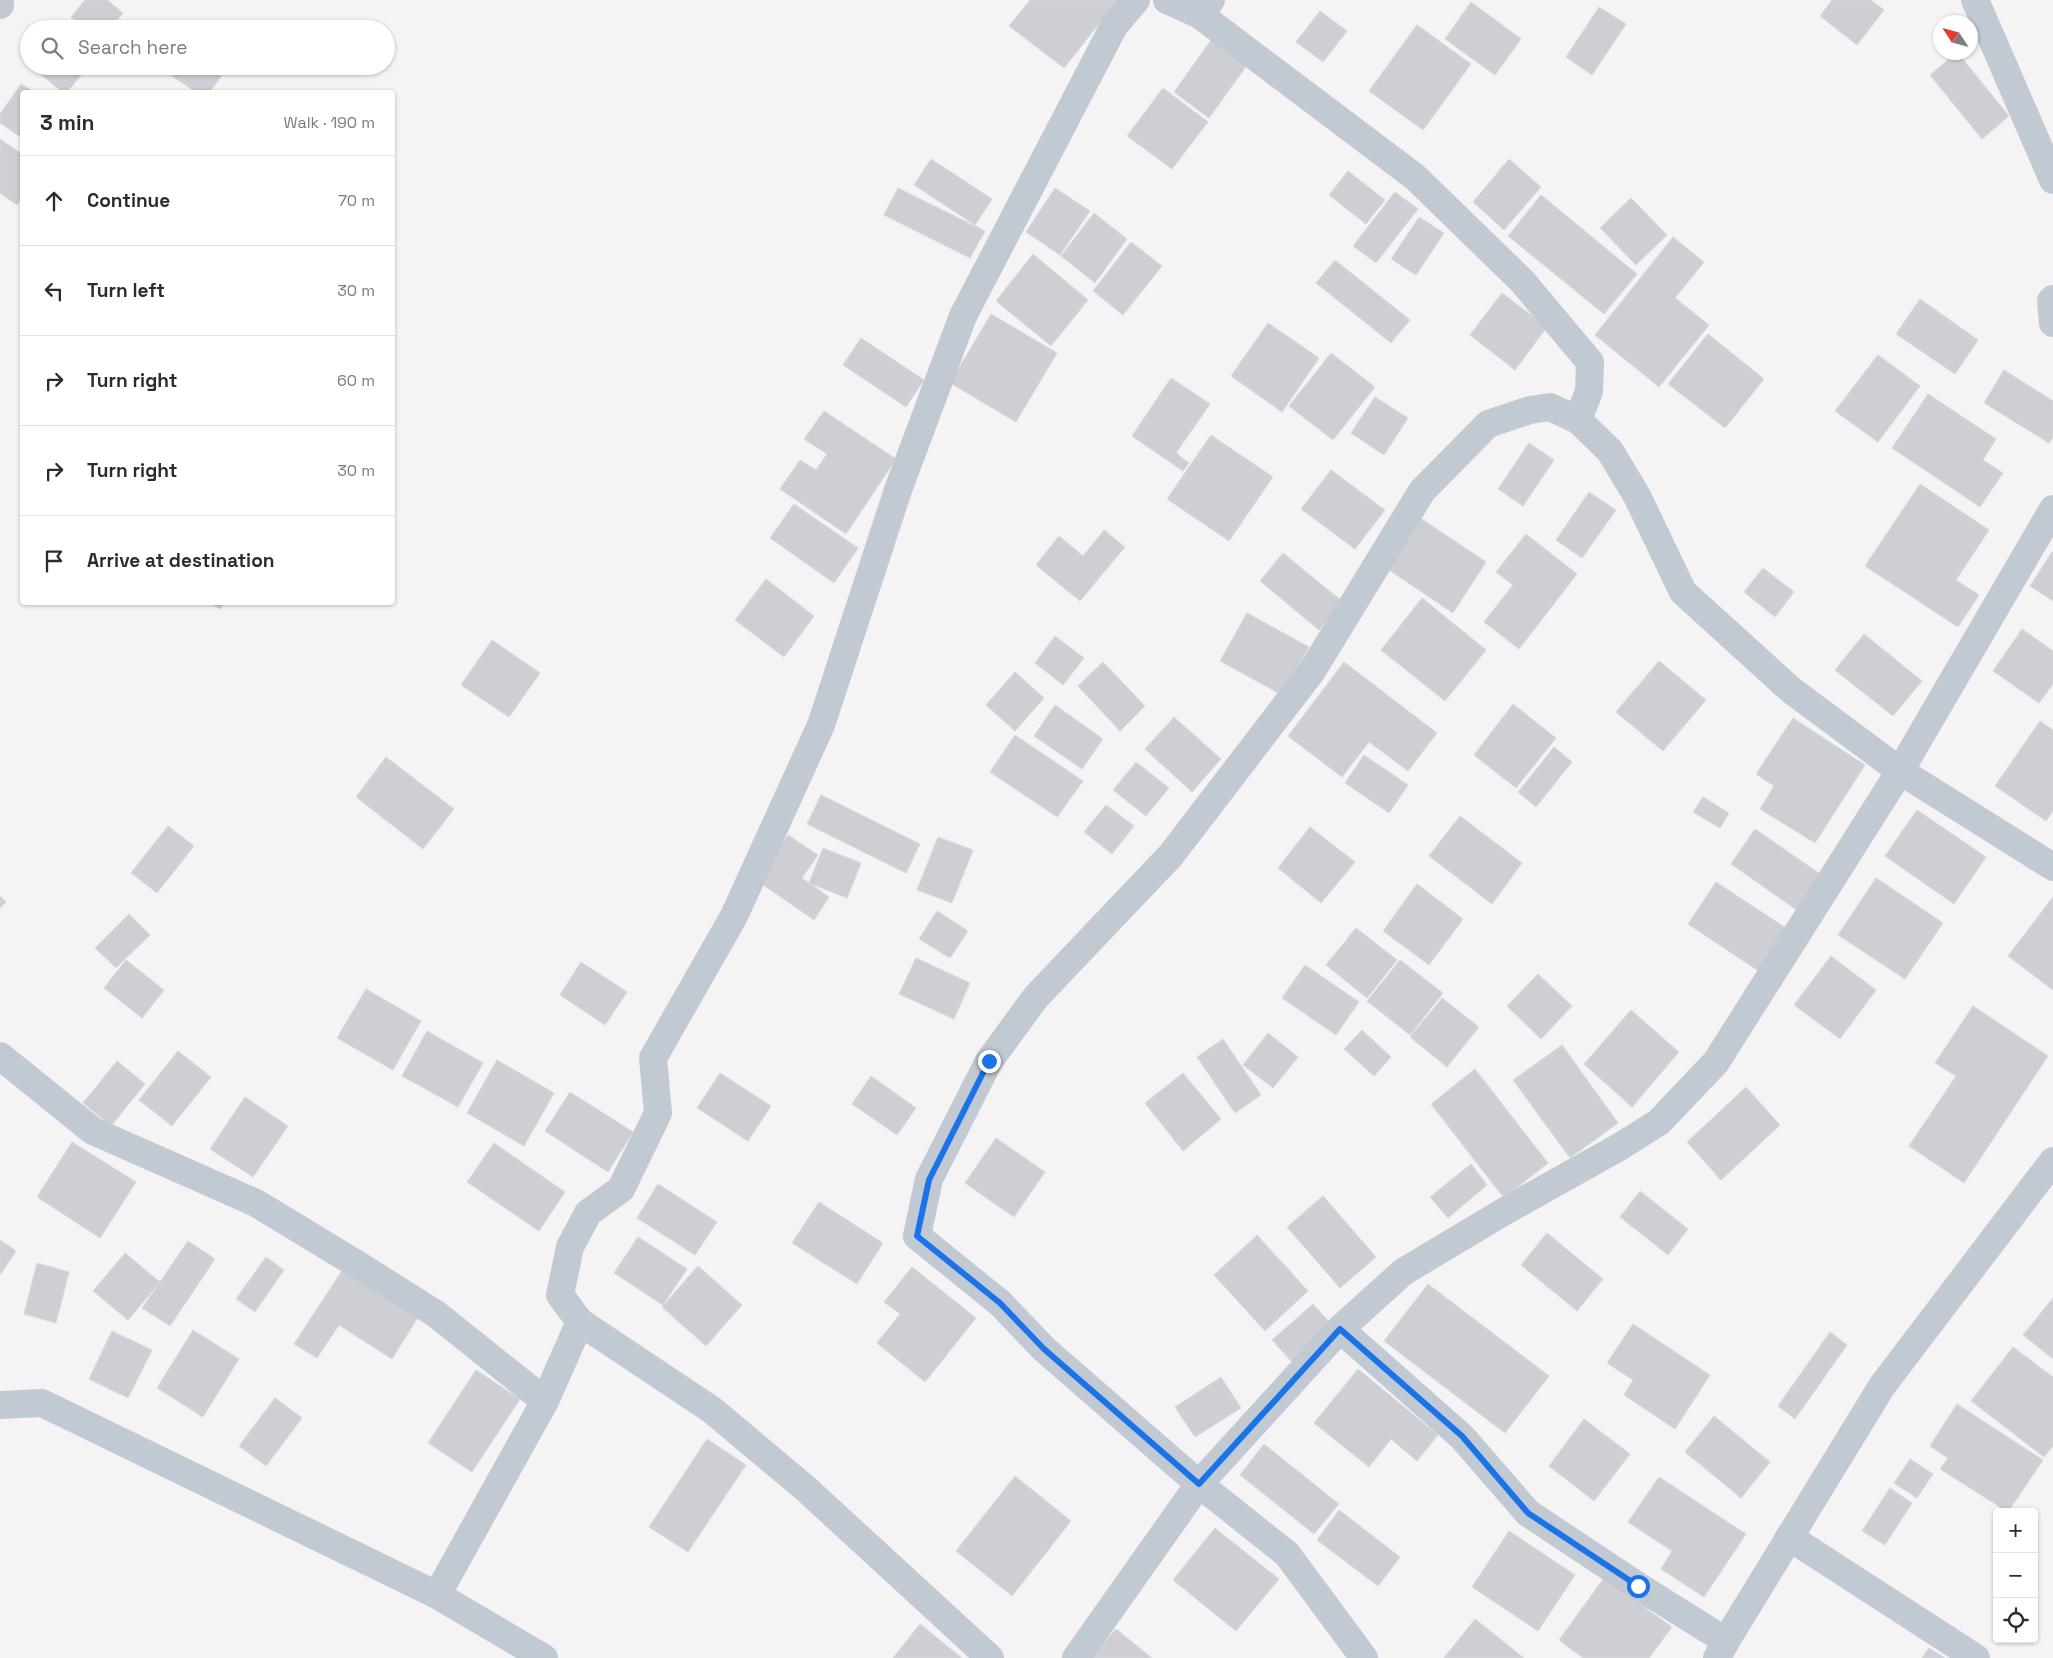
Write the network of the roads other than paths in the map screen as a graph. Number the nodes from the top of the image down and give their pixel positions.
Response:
1 (0, 0) edge
2 (1136, 0) edge
3 (1167, 0) edge
4 (1975, 0) edge
5 (0, 5) edge
6 (1206, 7) edge
7 (2053, 180) edge
8 (2053, 299) edge
9 (2053, 322) edge
10 (1578, 420) junction
11 (2053, 509) edge
12 (1900, 771) junction
13 (2053, 867) edge
14 (0, 1056) edge
15 (2053, 1161) edge
16 (580, 1322) junction
17 (1340, 1329) junction
18 (545, 1401) junction
19 (0, 1405) edge
20 (1199, 1484) junction
21 (1789, 1537) junction
22 (437, 1595) junction
23 (1722, 1650) edge
24 (544, 1658) edge
25 (990, 1658) edge
26 (1076, 1658) edge
27 (1364, 1658) edge
28 (1976, 1658) edge

1 - 5 street
2 - 16 street
3 - 6 street
4 - 7 street
6 - 10 street
8 - 9 street
10 - 12 street
10 - 20 street
11 - 12 street
12 - 13 street
12 - 17 street
14 - 18 street
15 - 21 street
16 - 18 street
16 - 25 street
17 - 20 street
17 - 23 street
18 - 22 street
19 - 22 street
20 - 26 street
20 - 27 street
21 - 23 street
21 - 28 street
22 - 24 street

